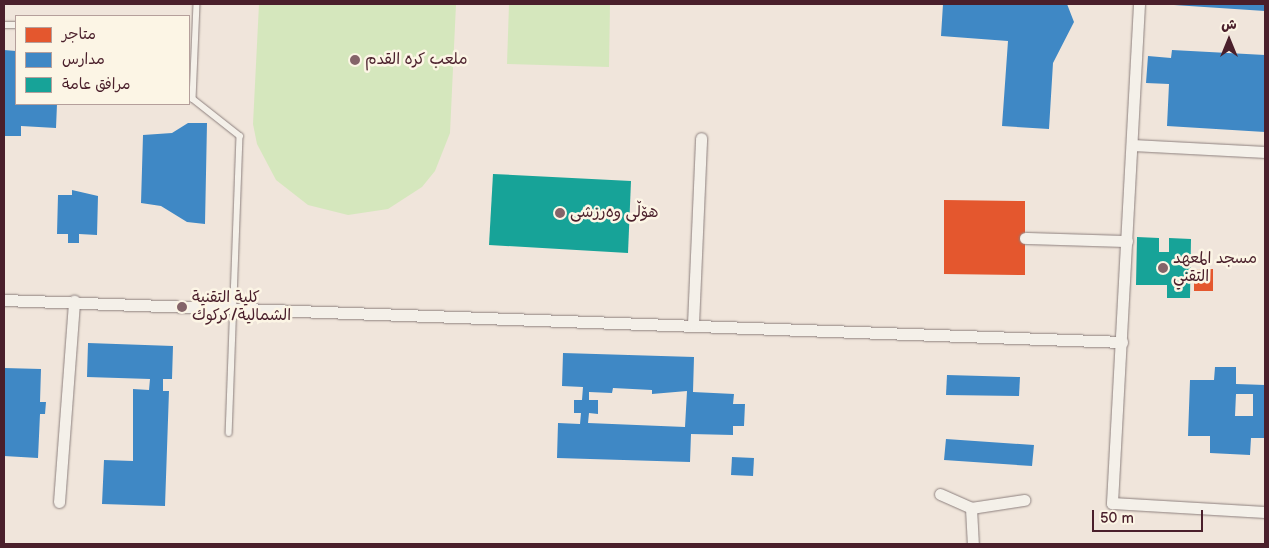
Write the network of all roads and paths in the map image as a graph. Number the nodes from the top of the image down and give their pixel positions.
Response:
1 (197, 4) edge
2 (1140, 4) edge
3 (190, 31) edge
4 (196, 32) junction
5 (701, 138) dead end
6 (1133, 145) junction
7 (1265, 152) edge
8 (1025, 238) dead end
9 (1127, 241) junction
10 (4, 300) edge
11 (74, 301) junction
12 (233, 307) junction
13 (693, 324) junction
14 (1122, 342) junction
15 (229, 433) dead end
16 (940, 494) dead end
17 (1024, 500) dead end
18 (59, 502) dead end
19 (971, 508) junction
20 (1265, 512) edge
21 (972, 544) edge

1 - 4 lane
2 - 6 street
3 - 4 lane
4 - 12 lane
5 - 13 street
6 - 7 street
6 - 9 street
8 - 9 street
9 - 14 street
10 - 11 street
11 - 12 street
11 - 18 street
12 - 13 street
12 - 15 lane
13 - 14 street
14 - 20 street
16 - 19 street
17 - 19 street
19 - 21 street

